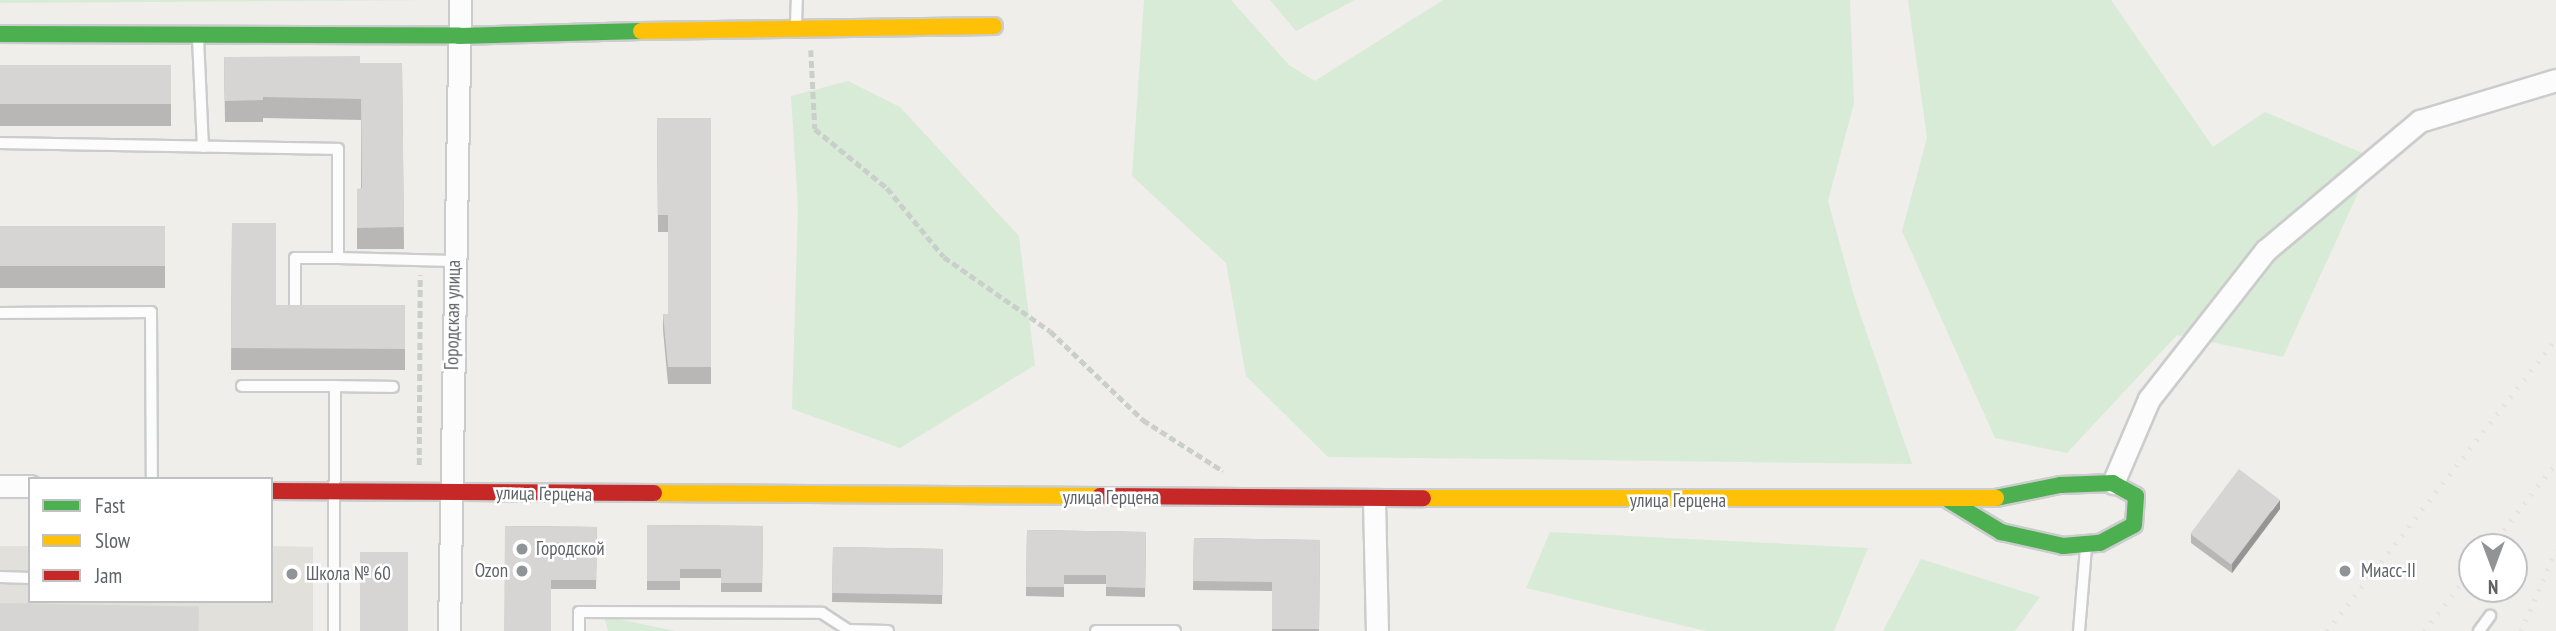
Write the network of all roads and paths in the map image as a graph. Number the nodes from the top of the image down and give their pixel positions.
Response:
1 (460, 0) edge
2 (797, 0) edge
3 (796, 26) junction
4 (995, 26) dead end
5 (0, 34) edge
6 (198, 36) junction
7 (459, 36) junction
8 (2556, 80) edge
9 (0, 143) edge
10 (203, 147) junction
11 (338, 258) junction
12 (421, 260) junction
13 (453, 261) junction
14 (295, 310) edge
15 (0, 313) edge
16 (242, 386) dead end
17 (335, 386) junction
18 (393, 387) dead end
19 (152, 477) edge
20 (2113, 483) junction
21 (0, 486) edge
22 (28, 486) edge
23 (273, 491) edge
24 (419, 491) junction
25 (335, 492) junction
26 (451, 492) junction
27 (1248, 499) junction
28 (1374, 500) junction
29 (1950, 501) junction
30 (2086, 544) junction
31 (0, 577) edge
32 (28, 578) edge
33 (2490, 616) dead end
34 (334, 631) edge
35 (449, 631) edge
36 (579, 631) edge
37 (888, 631) edge
38 (1096, 631) edge
39 (1175, 631) edge
40 (1377, 631) edge
41 (2079, 631) edge
42 (2479, 631) edge

1 - 7 street, Городская улица
2 - 3 lane
3 - 4 street
3 - 7 street
3 - 27 path
5 - 6 street
6 - 7 street
6 - 10 lane
7 - 13 street, Городская улица
8 - 20 street
9 - 10 lane
10 - 11 lane
11 - 12 lane
11 - 14 lane
12 - 13 lane
12 - 24 path
13 - 26 street, Городская улица
15 - 19 lane
16 - 17 lane
17 - 18 lane
17 - 25 lane
20 - 29 street, улица Герцена
20 - 30 street
21 - 22 street
23 - 25 street, улица Герцена
24 - 25 street, улица Герцена
24 - 26 street, улица Герцена
25 - 34 lane
26 - 27 street, улица Герцена
26 - 35 street, Городская улица
27 - 28 street, улица Герцена
28 - 29 street, улица Герцена
28 - 40 street
29 - 30 street
30 - 41 lane
31 - 32 lane
33 - 42 lane
36 - 37 lane
38 - 39 lane

